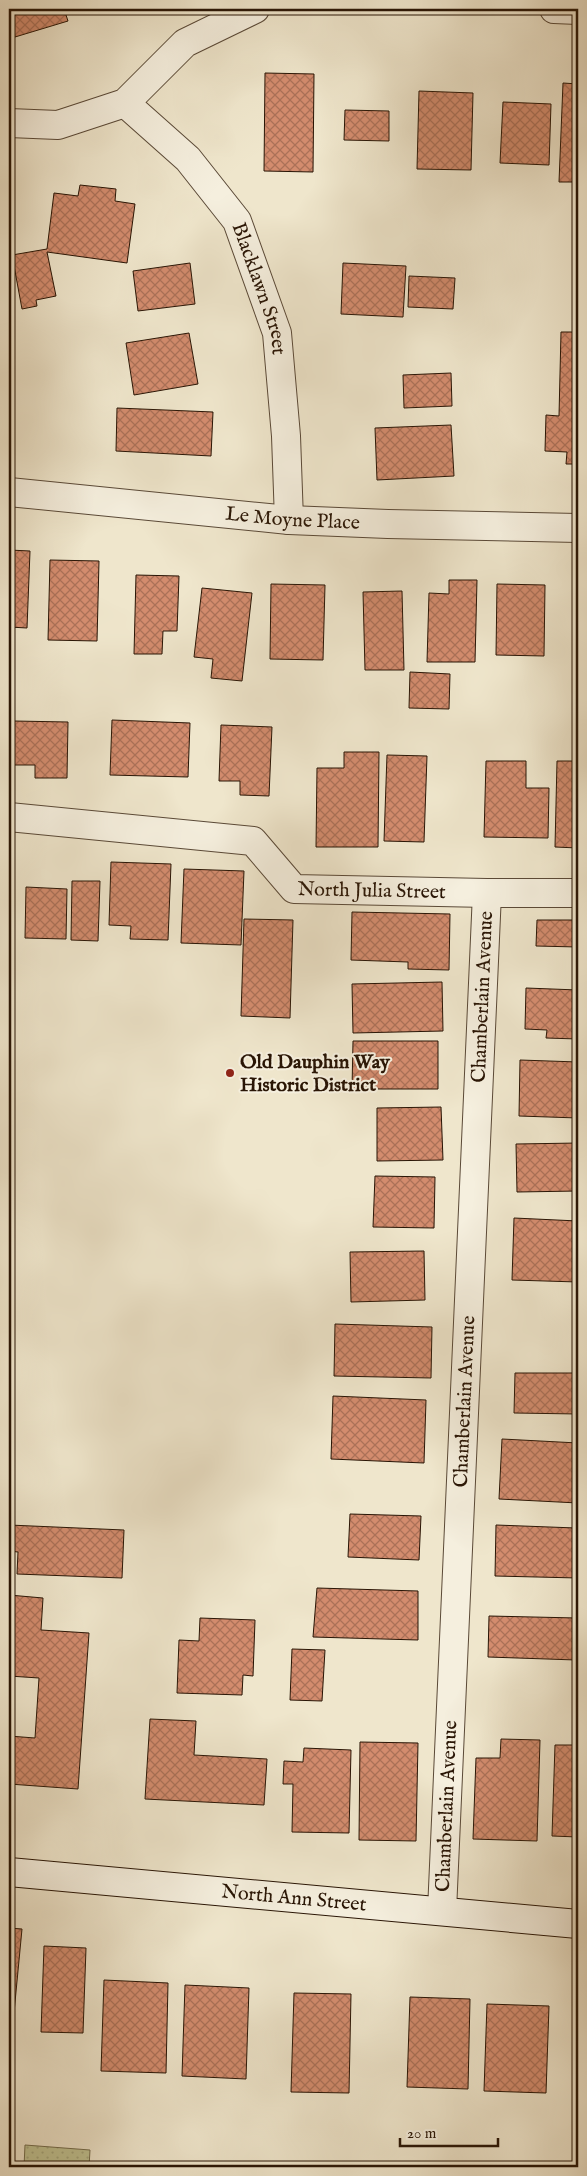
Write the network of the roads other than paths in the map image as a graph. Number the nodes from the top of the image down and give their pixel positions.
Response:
1 (255, 9) edge
2 (554, 9) edge
3 (578, 10) edge
4 (125, 103) junction
5 (9, 123) edge
6 (9, 492) edge
7 (289, 520) junction
8 (578, 528) edge
9 (9, 817) edge
10 (487, 893) junction
11 (578, 893) edge
12 (9, 1872) edge
13 (442, 1911) junction
14 (578, 1924) edge

1 - 4 street
2 - 3 street
4 - 5 street
4 - 7 street, Blacklawn Street
6 - 7 street, Le Moyne Place
7 - 8 street, Le Moyne Place
9 - 10 street, North Julia Street
10 - 11 street, North Julia Street
10 - 13 street, Chamberlain Avenue
12 - 13 street, North Ann Street
13 - 14 street, North Ann Street

